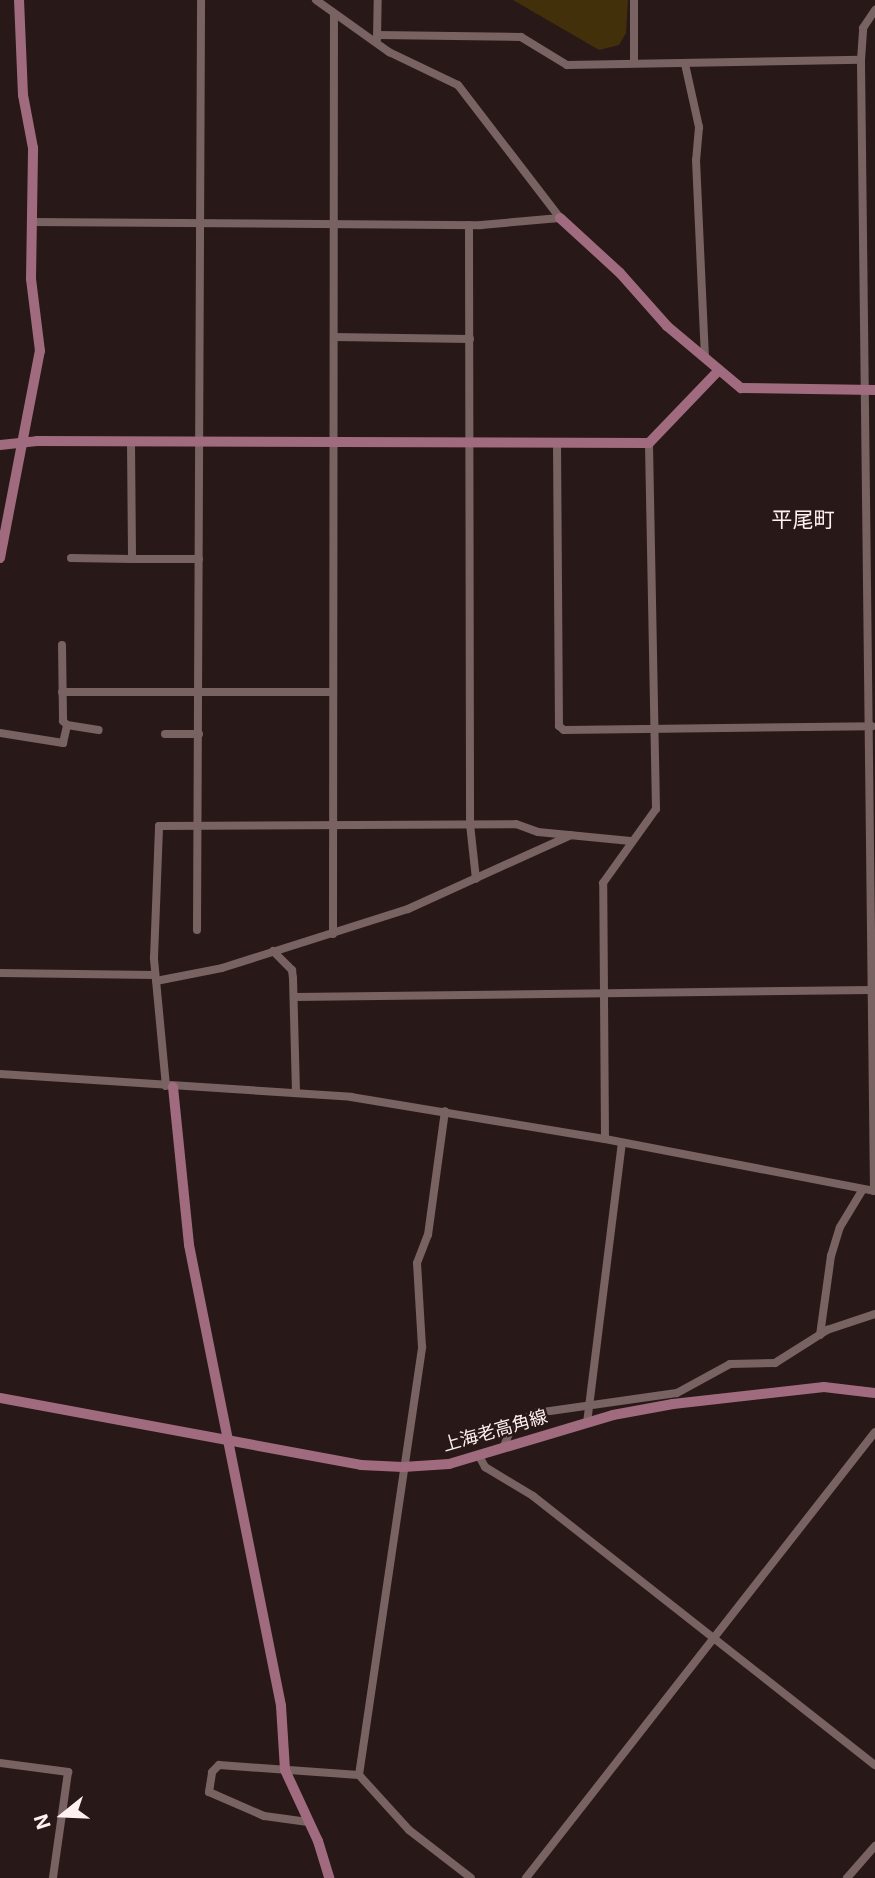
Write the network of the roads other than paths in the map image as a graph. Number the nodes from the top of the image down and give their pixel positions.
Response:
1 (19, 0) edge
2 (201, 0) edge
3 (316, 0) edge
4 (378, 0) edge
5 (634, 0) edge
6 (875, 10) edge
7 (334, 13) junction
8 (377, 39) junction
9 (861, 60) junction
10 (634, 63) junction
11 (685, 64) junction
12 (560, 218) junction
13 (31, 222) junction
14 (201, 223) junction
15 (334, 224) junction
16 (469, 225) junction
17 (334, 337) junction
18 (470, 339) junction
19 (705, 358) junction
20 (719, 370) junction
21 (870, 390) edge
22 (131, 441) junction
23 (201, 441) junction
24 (334, 441) junction
25 (470, 442) junction
26 (557, 442) junction
27 (649, 443) junction
28 (0, 445) edge
29 (23, 445) junction
30 (0, 558) edge
31 (71, 558) dead end
32 (132, 559) junction
33 (199, 559) junction
34 (62, 645) dead end
35 (199, 691) junction
36 (62, 692) junction
37 (333, 692) junction
38 (67, 725) junction
39 (872, 726) edge
40 (655, 728) junction
41 (99, 730) dead end
42 (0, 733) edge
43 (165, 734) dead end
44 (199, 734) junction
45 (470, 824) junction
46 (199, 825) junction
47 (330, 825) junction
48 (571, 835) junction
49 (631, 841) junction
50 (873, 875) edge
51 (476, 879) junction
52 (197, 930) dead end
53 (333, 934) junction
54 (273, 951) junction
55 (0, 974) edge
56 (155, 978) junction
57 (872, 990) junction
58 (603, 993) junction
59 (294, 997) junction
60 (0, 1074) edge
61 (169, 1086) junction
62 (296, 1092) junction
63 (445, 1111) junction
64 (605, 1139) junction
65 (622, 1143) junction
66 (863, 1189) junction
67 (875, 1191) edge
68 (875, 1314) edge
69 (820, 1335) junction
70 (875, 1393) edge
71 (0, 1398) edge
72 (589, 1402) junction
73 (587, 1423) junction
74 (875, 1432) edge
75 (227, 1440) junction
76 (503, 1448) junction
77 (480, 1456) junction
78 (403, 1468) junction
79 (712, 1637) junction
80 (0, 1763) edge
81 (875, 1765) edge
82 (285, 1770) junction
83 (359, 1774) junction
84 (308, 1822) junction
85 (875, 1846) edge
86 (53, 1878) edge
87 (329, 1878) edge
88 (471, 1878) edge
89 (526, 1878) edge
90 (847, 1878) edge

1 - 13 street
2 - 14 street
3 - 7 street
4 - 8 street
5 - 10 street
6 - 9 street
7 - 8 street
7 - 15 street
8 - 10 street
8 - 12 street
9 - 11 street
9 - 21 street
10 - 11 street
11 - 19 street
12 - 16 street
12 - 19 street
13 - 14 street
13 - 29 street
14 - 15 street
14 - 23 street
15 - 16 street
15 - 17 street
16 - 18 street
17 - 18 street
17 - 24 street
18 - 25 street
19 - 20 street
20 - 21 street
20 - 27 street
21 - 39 street
22 - 23 street
22 - 29 street
22 - 32 street
23 - 24 street
23 - 33 street
24 - 25 street
24 - 37 street
25 - 26 street
25 - 45 street
26 - 27 street
26 - 40 street
27 - 40 street
28 - 29 street
29 - 30 street
31 - 32 street
32 - 33 street
33 - 35 street
34 - 36 street
35 - 36 street
35 - 37 street
35 - 44 street
36 - 38 street
37 - 47 street
38 - 41 street
38 - 42 street
39 - 40 street
39 - 50 street
40 - 49 street
43 - 44 street
44 - 46 street
45 - 47 street
45 - 48 street
45 - 51 street
46 - 47 street
46 - 52 street
46 - 56 street
47 - 53 street
48 - 49 street
48 - 51 street
49 - 58 street
50 - 57 street
51 - 53 street
53 - 54 street
54 - 56 street
54 - 59 street
55 - 56 street
56 - 61 street
57 - 58 street
57 - 67 street
58 - 59 street
58 - 64 street
59 - 62 street
60 - 61 street
61 - 62 street
61 - 75 street
62 - 63 street
63 - 64 street
63 - 78 street
64 - 65 street
65 - 66 street
65 - 72 street
66 - 67 street
66 - 69 street
68 - 69 street
69 - 72 street
70 - 73 street, 上海老高角線
71 - 75 street, 上海老高角線
72 - 73 street
72 - 76 street
73 - 76 street, 上海老高角線
74 - 79 street
75 - 78 street, 上海老高角線
75 - 82 street
76 - 77 street, 上海老高角線
77 - 78 street, 上海老高角線
77 - 79 street
78 - 83 street
79 - 81 street
79 - 89 street
80 - 86 street
82 - 83 street
82 - 84 street
82 - 84 street
83 - 88 street
84 - 87 street
85 - 90 street

